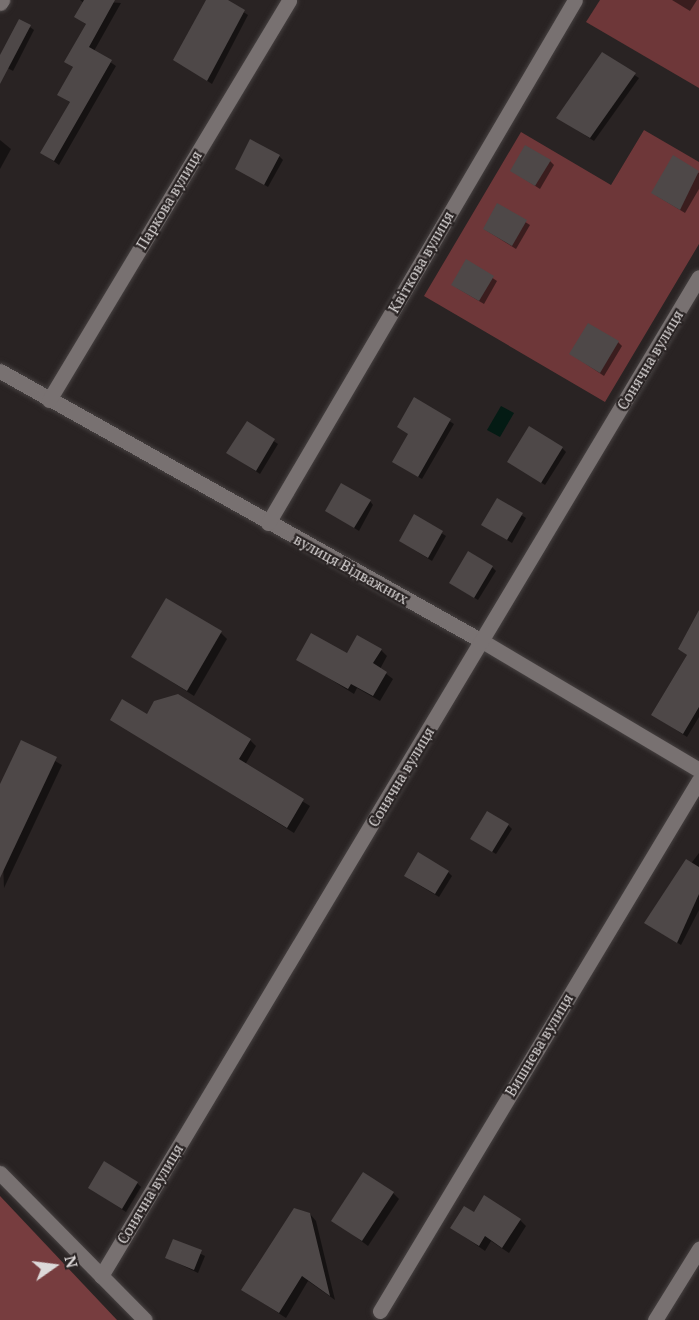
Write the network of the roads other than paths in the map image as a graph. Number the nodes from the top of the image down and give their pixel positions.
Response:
1 (289, 0) edge
2 (575, 0) edge
3 (699, 277) edge
4 (0, 371) edge
5 (49, 400) junction
6 (268, 523) junction
7 (482, 641) junction
8 (699, 770) edge
9 (699, 780) edge
10 (0, 1173) edge
11 (699, 1249) edge
12 (101, 1276) junction
13 (380, 1311) dead end
14 (145, 1320) edge
15 (656, 1320) edge

1 - 5 street, Паркова вулиця
2 - 6 street, Квіткова вулиця
3 - 7 street, Сонячна вулиця
4 - 5 street, вулиця Відважних
5 - 6 street, вулиця Відважних
6 - 7 street, вулиця Відважних
7 - 8 street, вулиця Відважних
7 - 12 street, Сонячна вулиця
9 - 13 street, Вишнева вулиця
10 - 12 street
11 - 15 street
12 - 14 street

